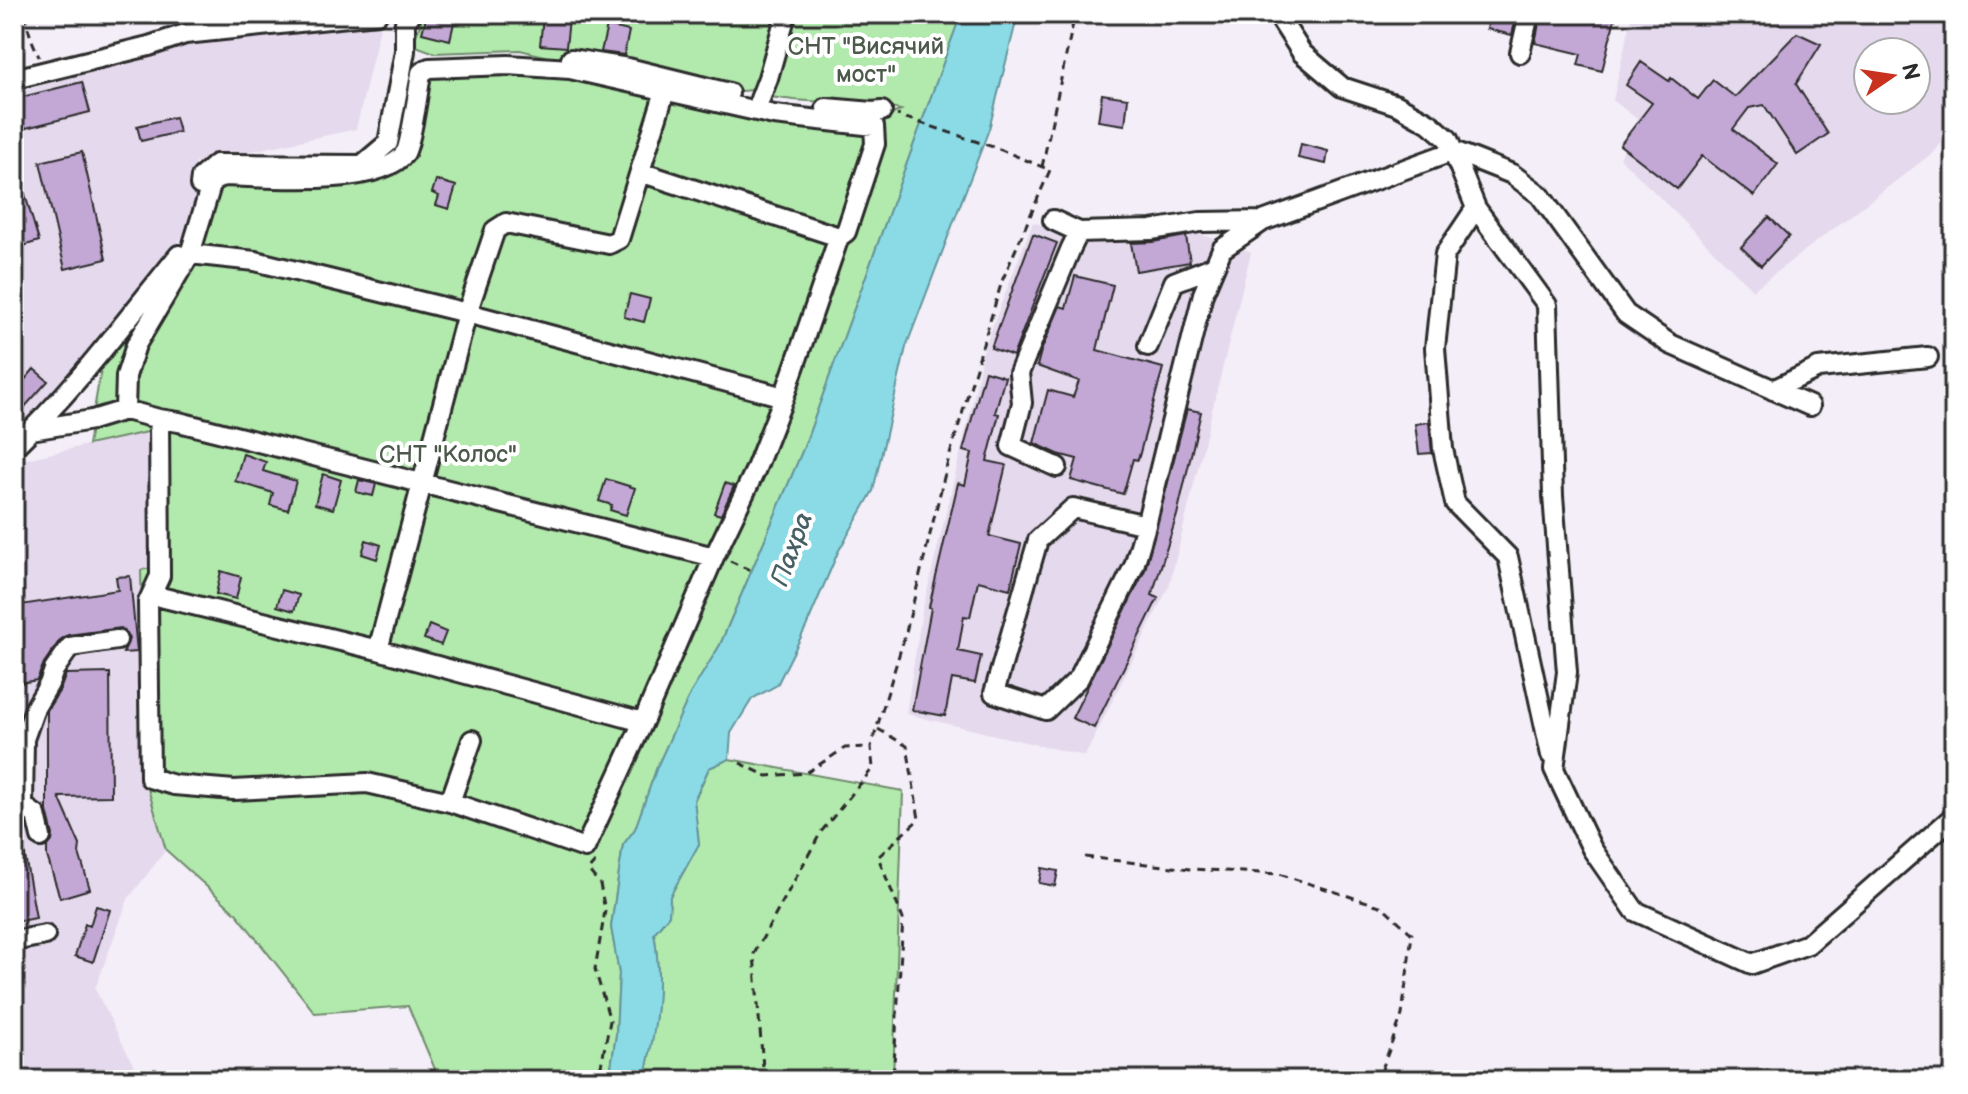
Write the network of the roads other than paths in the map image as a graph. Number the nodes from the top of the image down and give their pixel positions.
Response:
1 (377, 14) edge
2 (786, 14) edge
3 (1277, 14) edge
4 (1529, 14) edge
5 (402, 17) edge
6 (405, 51) junction
7 (1520, 53) dead end
8 (14, 79) edge
9 (665, 91) junction
10 (760, 99) junction
11 (890, 113) road end
12 (1454, 151) junction
13 (640, 172) junction
14 (1476, 208) junction
15 (1053, 220) dead end
16 (1263, 221) junction
17 (1079, 232) junction
18 (839, 237) junction
19 (190, 254) junction
20 (1215, 266) junction
21 (467, 313) junction
22 (1148, 346) dead end
23 (1928, 357) dead end
24 (1773, 390) junction
25 (784, 397) junction
26 (1810, 406) dead end
27 (125, 410) junction
28 (159, 419) junction
29 (31, 430) junction
30 (14, 447) edge
31 (1057, 467) dead end
32 (420, 484) junction
33 (1146, 525) junction
34 (721, 559) junction
35 (152, 595) junction
36 (117, 640) dead end
37 (378, 650) junction
38 (643, 722) junction
39 (472, 740) dead end
40 (1554, 769) junction
41 (450, 802) junction
42 (18, 806) edge
43 (1954, 816) edge
44 (41, 837) dead end
45 (45, 935) dead end
46 (14, 941) edge

1 - 8 street
2 - 10 street
3 - 12 street
4 - 7 street
5 - 6 street
6 - 10 street
6 - 29 street
9 - 13 street
9 - 18 street
9 - 19 street
10 - 11 street
12 - 14 street
12 - 16 street
12 - 24 street
13 - 18 street
13 - 21 street
14 - 40 street
14 - 40 street
15 - 17 street
16 - 17 street
16 - 20 street
17 - 31 street
18 - 25 street
19 - 21 street
19 - 27 street
20 - 22 street
20 - 33 street
21 - 25 street
21 - 32 street
23 - 24 street
24 - 26 street
25 - 34 street
27 - 28 street
27 - 29 street
28 - 32 street
28 - 35 street
29 - 30 street
32 - 34 street
32 - 37 street
33 - 33 street
34 - 38 street
35 - 37 street
35 - 41 street
36 - 42 street
37 - 38 street
38 - 41 street
39 - 41 street
40 - 43 street
42 - 44 street
45 - 46 street

